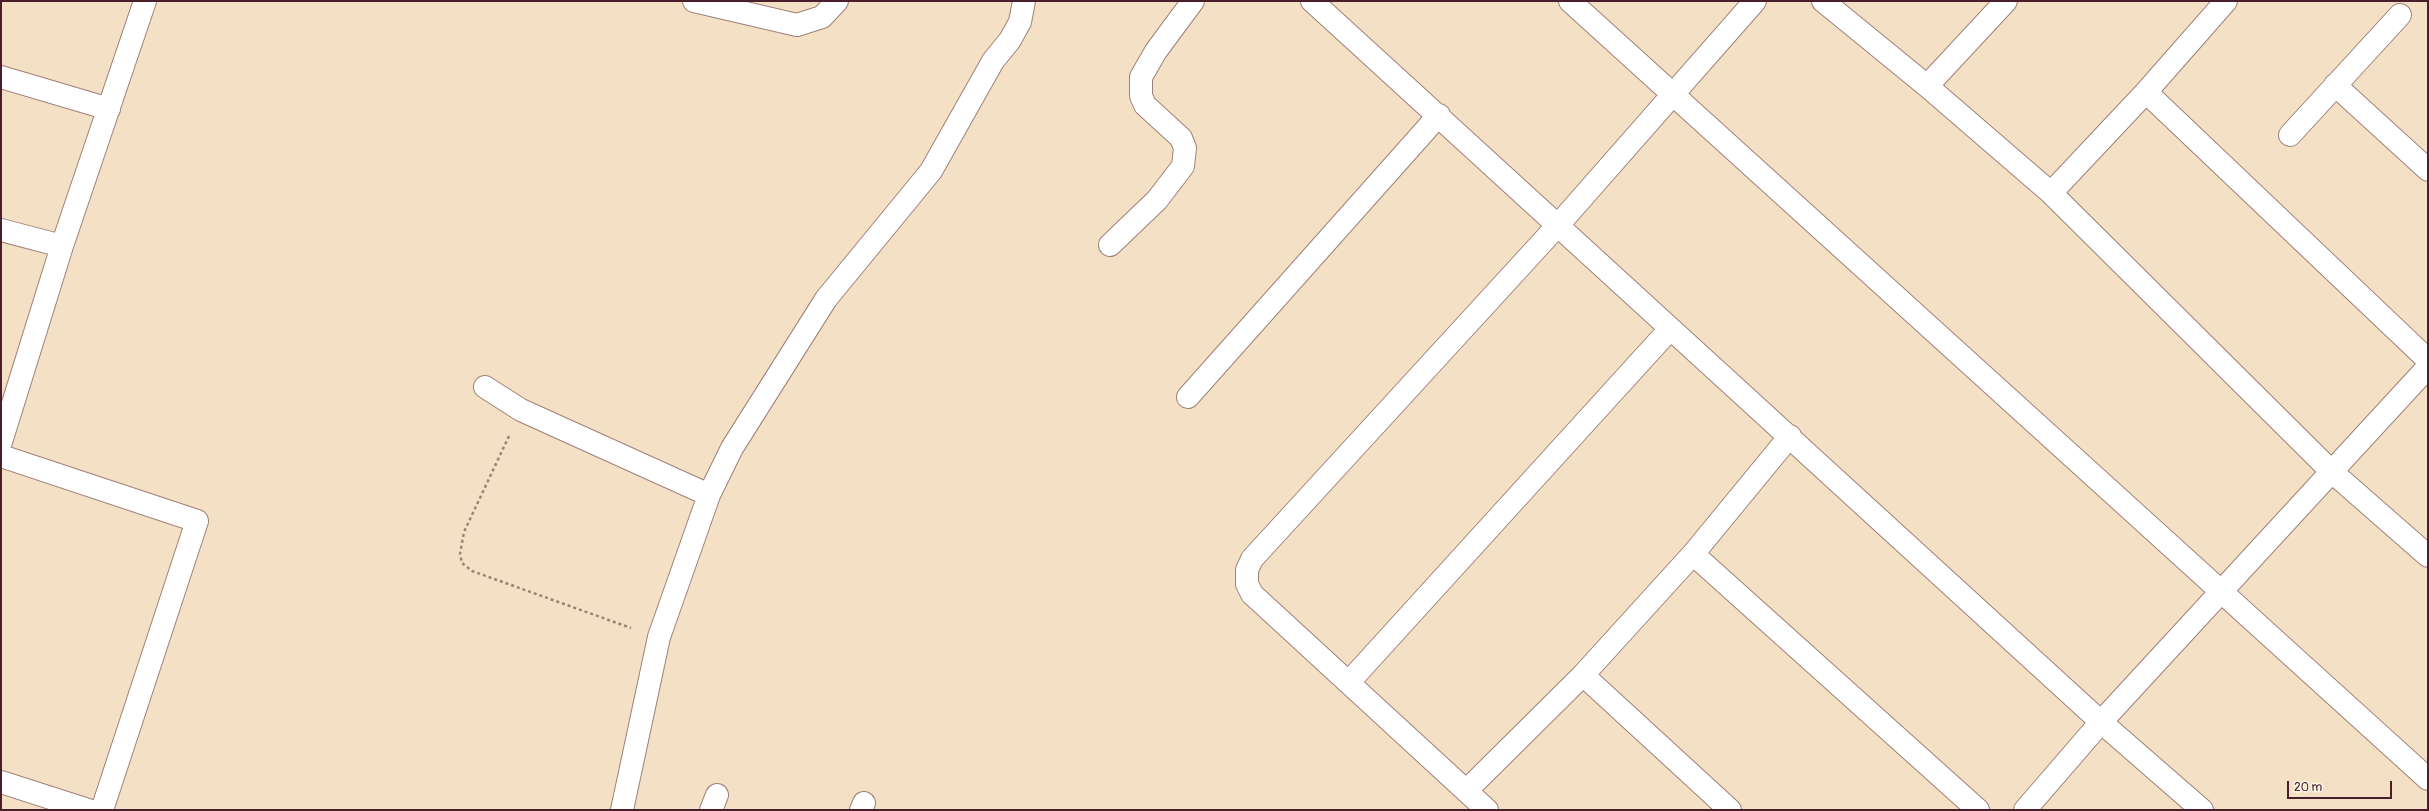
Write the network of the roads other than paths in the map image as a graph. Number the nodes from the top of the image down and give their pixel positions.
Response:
1 (145, 1) edge
2 (694, 1) edge
3 (837, 1) edge
4 (1024, 1) edge
5 (1193, 1) edge
6 (1312, 1) edge
7 (1570, 1) edge
8 (1755, 1) edge
9 (1823, 1) edge
10 (2006, 1) edge
11 (2226, 1) edge
12 (2400, 15) dead end
13 (1, 77) edge
14 (2335, 85) junction
15 (1927, 86) junction
16 (2146, 92) junction
17 (1673, 93) junction
18 (109, 110) junction
19 (1439, 115) junction
20 (2290, 135) dead end
21 (2428, 170) edge
22 (2051, 193) junction
23 (1559, 224) junction
24 (1, 230) edge
25 (1110, 245) dead end
26 (62, 246) junction
27 (1670, 328) junction
28 (2428, 360) edge
29 (2428, 367) edge
30 (485, 387) dead end
31 (1188, 397) dead end
32 (5, 413) edge
33 (1790, 436) junction
34 (1, 442) edge
35 (1, 456) edge
36 (2331, 471) junction
37 (709, 495) junction
38 (1693, 554) junction
39 (2428, 556) edge
40 (2220, 592) junction
41 (1583, 675) junction
42 (1349, 682) junction
43 (2101, 722) junction
44 (2428, 779) edge
45 (1, 782) edge
46 (1466, 791) junction
47 (88, 810) edge
48 (102, 810) edge
49 (622, 810) edge
50 (1487, 810) edge
51 (1730, 810) edge
52 (1978, 810) edge
53 (2024, 810) edge
54 (2202, 810) edge

1 - 18 street
2 - 3 street
4 - 37 street
5 - 25 street
6 - 19 street
7 - 17 street
8 - 17 street
9 - 15 street
10 - 15 street
11 - 16 street
12 - 14 street
13 - 18 street
14 - 20 street
14 - 21 street
15 - 22 street
16 - 22 street
16 - 28 street
17 - 23 street
17 - 40 street
18 - 26 street
19 - 23 street
19 - 31 street
22 - 36 street
23 - 27 street
23 - 42 street
24 - 26 street
26 - 32 street
27 - 33 street
27 - 42 street
29 - 36 street
30 - 37 street
32 - 34 street
33 - 38 street
33 - 43 street
35 - 48 street
36 - 39 street
36 - 40 street
37 - 49 street
38 - 41 street
38 - 52 street
40 - 43 street
40 - 44 street
41 - 46 street
41 - 51 street
42 - 46 street
43 - 53 street
43 - 54 street
45 - 47 street
46 - 50 street

